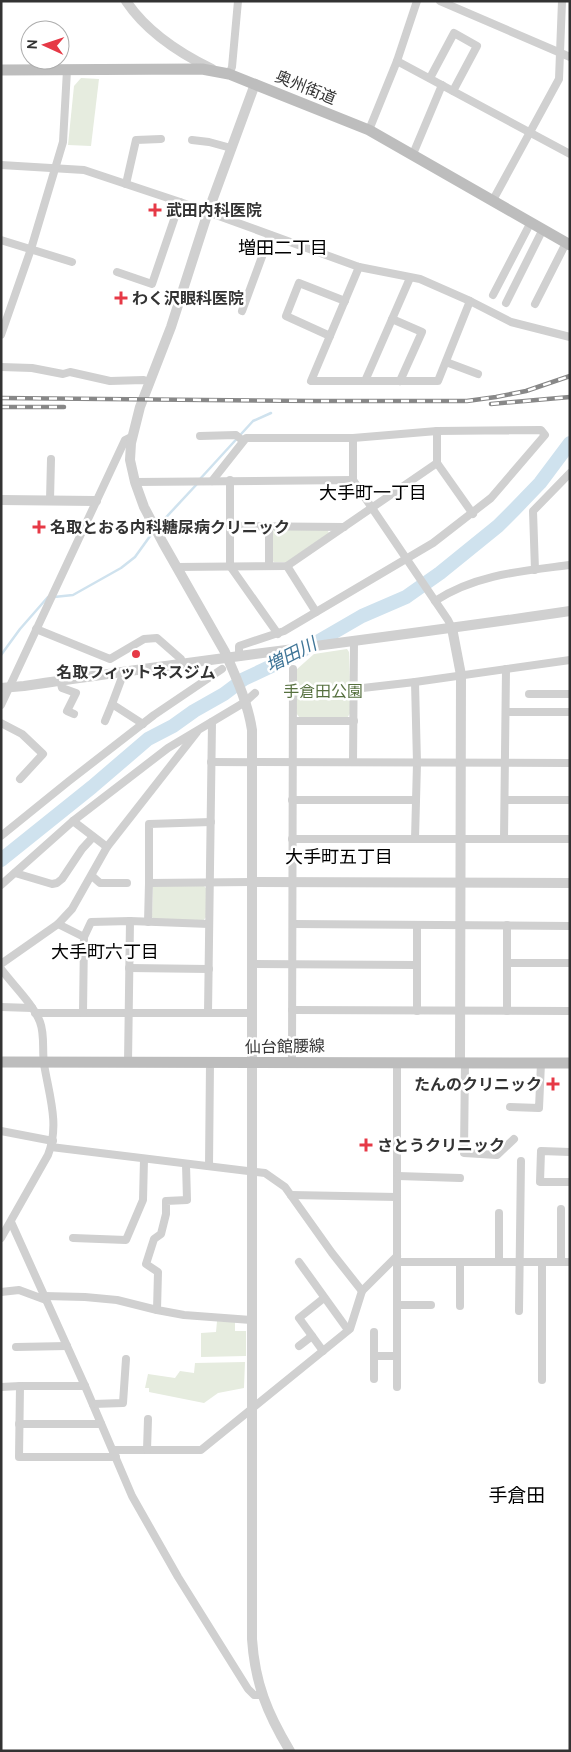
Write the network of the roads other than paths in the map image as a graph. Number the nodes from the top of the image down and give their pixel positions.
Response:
1 (126, 1) edge
2 (238, 1) edge
3 (417, 1) edge
4 (440, 1) edge
5 (562, 1) edge
6 (180, 51) junction
7 (560, 52) junction
8 (570, 57) edge
9 (397, 61) junction
10 (184, 69) junction
11 (1, 70) edge
12 (20, 70) edge
13 (67, 70) edge
14 (70, 70) edge
15 (216, 70) junction
16 (229, 74) junction
17 (430, 78) junction
18 (255, 84) junction
19 (442, 85) junction
20 (453, 91) junction
21 (369, 130) junction
22 (530, 132) junction
23 (161, 139) dead end
24 (192, 140) dead end
25 (231, 148) junction
26 (412, 154) junction
27 (570, 154) edge
28 (1, 165) edge
29 (56, 169) junction
30 (126, 184) junction
31 (493, 200) junction
32 (180, 202) junction
33 (208, 212) junction
34 (531, 222) junction
35 (543, 229) junction
36 (270, 235) junction
37 (1, 240) edge
38 (568, 244) edge
39 (30, 249) junction
40 (72, 262) dead end
41 (359, 267) junction
42 (117, 272) dead end
43 (410, 278) junction
44 (493, 295) dead end
45 (344, 301) junction
46 (470, 301) junction
47 (506, 303) dead end
48 (535, 304) dead end
49 (242, 311) dead end
50 (392, 319) junction
51 (1, 335) edge
52 (330, 336) junction
53 (570, 337) edge
54 (446, 362) junction
55 (1, 367) edge
56 (478, 374) dead end
57 (365, 381) junction
58 (400, 381) junction
59 (150, 383) junction
60 (437, 431) junction
61 (200, 436) dead end
62 (131, 437) junction
63 (353, 438) junction
64 (241, 439) junction
65 (51, 459) dead end
66 (437, 463) junction
67 (570, 473) edge
68 (230, 480) junction
69 (353, 480) junction
70 (209, 481) junction
71 (135, 482) junction
72 (1, 500) edge
73 (50, 500) junction
74 (96, 501) junction
75 (372, 508) junction
76 (473, 514) junction
77 (230, 526) junction
78 (269, 526) junction
79 (344, 526) junction
80 (406, 560) junction
81 (570, 565) edge
82 (177, 566) junction
83 (230, 566) junction
84 (269, 566) junction
85 (287, 566) junction
86 (535, 570) junction
87 (435, 601) junction
88 (570, 611) edge
89 (316, 612) junction
90 (452, 628) junction
91 (36, 629) junction
92 (278, 634) junction
93 (354, 641) junction
94 (243, 656) junction
95 (213, 660) junction
96 (570, 660) edge
97 (182, 664) junction
98 (227, 665) junction
99 (293, 669) dead end
100 (506, 669) junction
101 (124, 672) junction
102 (460, 675) junction
103 (210, 677) junction
104 (60, 680) junction
105 (415, 682) junction
106 (5, 688) edge
107 (354, 689) junction
108 (255, 693) dead end
109 (529, 694) dead end
110 (570, 694) edge
111 (244, 699) junction
112 (112, 704) junction
113 (1, 705) edge
114 (67, 711) dead end
115 (506, 712) junction
116 (570, 712) edge
117 (105, 721) dead end
118 (293, 721) junction
119 (354, 721) junction
120 (212, 722) junction
121 (1, 723) edge
122 (143, 724) junction
123 (199, 730) junction
124 (211, 762) junction
125 (292, 762) junction
126 (353, 762) junction
127 (506, 762) junction
128 (570, 762) edge
129 (253, 763) junction
130 (417, 763) junction
131 (461, 763) junction
132 (20, 779) dead end
133 (292, 800) junction
134 (416, 800) junction
135 (505, 800) junction
136 (570, 800) edge
137 (73, 821) junction
138 (211, 822) junction
139 (1, 836) edge
140 (93, 837) junction
141 (292, 838) junction
142 (504, 839) junction
143 (570, 839) edge
144 (416, 840) junction
145 (461, 840) junction
146 (107, 847) junction
147 (15, 873) junction
148 (92, 876) junction
149 (252, 882) junction
150 (149, 883) junction
151 (211, 883) junction
152 (293, 883) junction
153 (570, 883) edge
154 (127, 884) dead end
155 (460, 884) junction
156 (1, 885) edge
157 (130, 922) junction
158 (148, 922) junction
159 (58, 924) junction
160 (209, 924) junction
161 (293, 924) junction
162 (417, 925) junction
163 (460, 925) junction
164 (507, 925) junction
165 (570, 926) edge
166 (84, 937) junction
167 (570, 963) edge
168 (1, 964) edge
169 (252, 964) junction
170 (292, 964) junction
171 (507, 964) junction
172 (417, 965) junction
173 (129, 968) junction
174 (1, 969) edge
175 (209, 969) junction
176 (1, 1007) edge
177 (33, 1010) junction
178 (292, 1010) junction
179 (417, 1011) junction
180 (460, 1011) junction
181 (507, 1011) junction
182 (570, 1011) edge
183 (82, 1013) junction
184 (208, 1013) junction
185 (251, 1013) junction
186 (128, 1014) junction
187 (1, 1062) edge
188 (44, 1062) junction
189 (397, 1062) junction
190 (463, 1062) junction
191 (128, 1063) junction
192 (210, 1063) junction
193 (252, 1063) junction
194 (292, 1063) junction
195 (541, 1063) junction
196 (570, 1063) edge
197 (510, 1107) dead end
198 (1, 1131) edge
199 (514, 1139) dead end
200 (52, 1144) junction
201 (570, 1152) edge
202 (144, 1159) junction
203 (521, 1161) dead end
204 (186, 1164) junction
205 (209, 1166) junction
206 (251, 1171) junction
207 (398, 1176) junction
208 (460, 1178) dead end
209 (570, 1182) edge
210 (291, 1195) junction
211 (398, 1197) junction
212 (561, 1209) dead end
213 (499, 1213) dead end
214 (12, 1222) junction
215 (1, 1238) edge
216 (73, 1238) dead end
217 (397, 1259) junction
218 (299, 1262) dead end
219 (460, 1262) junction
220 (498, 1262) junction
221 (520, 1262) junction
222 (542, 1262) junction
223 (566, 1262) edge
224 (362, 1291) junction
225 (1, 1292) edge
226 (45, 1298) junction
227 (324, 1298) junction
228 (397, 1305) junction
229 (431, 1305) dead end
230 (460, 1306) dead end
231 (156, 1310) junction
232 (519, 1311) dead end
233 (251, 1320) junction
234 (348, 1330) junction
235 (374, 1332) dead end
236 (312, 1336) junction
237 (16, 1346) dead end
238 (68, 1346) junction
239 (299, 1346) dead end
240 (323, 1351) junction
241 (374, 1356) junction
242 (397, 1356) junction
243 (126, 1359) dead end
244 (374, 1379) dead end
245 (542, 1380) dead end
246 (1, 1386) edge
247 (20, 1386) junction
248 (86, 1386) junction
249 (397, 1387) dead end
250 (93, 1404) junction
251 (252, 1408) junction
252 (148, 1419) dead end
253 (20, 1424) junction
254 (101, 1424) junction
255 (147, 1450) junction
256 (114, 1454) junction
257 (262, 1695) junction
258 (290, 1751) edge

1 - 6 street
2 - 16 street
3 - 9 street
4 - 7 street
5 - 7 street
6 - 10 street
6 - 15 street
7 - 8 street
7 - 22 street
9 - 17 street
9 - 21 street
10 - 14 main road, 奥州街道
10 - 15 main road, 奥州街道
11 - 12 main road, 奥州街道
13 - 29 street
15 - 16 main road, 奥州街道
16 - 18 main road, 奥州街道
17 - 19 street
17 - 20 street
18 - 21 main road, 奥州街道
18 - 25 street
19 - 20 street
19 - 26 street
20 - 22 street
21 - 26 main road, 奥州街道
22 - 27 street
22 - 31 street
23 - 30 street
24 - 25 street
25 - 33 street
26 - 31 main road, 奥州街道
28 - 29 street
29 - 30 street
29 - 39 street
30 - 32 street
31 - 34 main road, 奥州街道
32 - 33 street
32 - 42 street
33 - 36 street
33 - 59 street
34 - 35 main road, 奥州街道
34 - 44 street
35 - 38 main road, 奥州街道
35 - 47 street
36 - 41 street
36 - 49 street
37 - 39 street
38 - 48 street
39 - 40 street
39 - 51 street
41 - 43 street
41 - 45 street
43 - 46 street
43 - 50 street
45 - 52 street
45 - 52 street
46 - 53 street
46 - 54 street
50 - 57 street
50 - 58 street
52 - 57 street
54 - 56 street
54 - 58 street
55 - 59 street
57 - 58 street
59 - 62 street
60 - 63 street
60 - 66 street
60 - 76 street
61 - 64 street
62 - 71 street
62 - 74 street
63 - 64 street
63 - 69 street
64 - 70 street
65 - 73 street
66 - 75 street
66 - 76 street
67 - 86 street
68 - 69 street
68 - 70 street
68 - 77 street
69 - 75 street
70 - 71 street
71 - 82 street
72 - 73 street
73 - 74 street
74 - 91 street
75 - 79 street
75 - 80 street
76 - 80 street
77 - 78 street
77 - 83 street
78 - 79 street
78 - 84 street
79 - 85 street
80 - 87 street
80 - 89 street
81 - 86 street
82 - 83 street
82 - 98 street
83 - 84 street
83 - 92 street
84 - 85 street
85 - 89 street
86 - 87 street
87 - 90 street
88 - 90 street
89 - 92 street
90 - 93 street
90 - 102 street
91 - 97 street
91 - 106 street
92 - 94 street
93 - 94 street
93 - 107 street
94 - 98 street
95 - 97 street
95 - 98 street
95 - 103 street
96 - 100 street
97 - 101 street
98 - 103 street
98 - 111 street
99 - 118 street
100 - 102 street
100 - 115 street
101 - 104 street
101 - 112 street
102 - 105 street
102 - 131 street
103 - 122 street
104 - 106 street
104 - 114 street
105 - 107 street
105 - 130 street
106 - 113 street
107 - 119 street
108 - 111 street
109 - 110 street
111 - 120 street
111 - 129 street
112 - 117 street
112 - 122 street
115 - 116 street
115 - 127 street
118 - 119 street
118 - 125 street
119 - 126 street
120 - 123 street
120 - 124 street
121 - 132 street
122 - 139 street
123 - 137 street
123 - 146 street
124 - 129 street
124 - 138 street
125 - 126 street
125 - 129 street
125 - 133 street
126 - 130 street
127 - 128 street
127 - 131 street
127 - 135 street
129 - 149 street
130 - 131 street
130 - 134 street
131 - 145 street
133 - 134 street
133 - 141 street
134 - 144 street
135 - 136 street
135 - 142 street
137 - 140 street
137 - 147 street
138 - 150 street
138 - 151 street
140 - 146 street
140 - 147 street
141 - 144 street
141 - 152 street
142 - 143 street
142 - 145 street
144 - 145 street
145 - 155 street
146 - 148 street
147 - 156 street
148 - 154 street
148 - 159 street
149 - 151 street
149 - 152 street
149 - 169 street
150 - 151 street
150 - 158 street
151 - 160 street
152 - 155 street
152 - 161 street
153 - 155 street
155 - 163 street
157 - 158 street
157 - 166 street
157 - 173 street
158 - 160 street
159 - 166 street
159 - 168 street
160 - 175 street
161 - 162 street
161 - 170 street
162 - 163 street
162 - 172 street
163 - 164 street
163 - 180 street
164 - 165 street
164 - 171 street
166 - 183 street
167 - 171 street
169 - 170 street
169 - 185 street
170 - 172 street
170 - 178 street
171 - 181 street
172 - 179 street
173 - 175 street
173 - 186 street
174 - 177 street
175 - 184 street
176 - 177 street
177 - 183 street
177 - 188 street
178 - 179 street
178 - 194 street
179 - 180 street
180 - 181 street
180 - 190 street
181 - 182 street
183 - 186 street
184 - 185 street
184 - 186 street
185 - 193 street
186 - 191 street
187 - 188 main road, 仙台館腰線
188 - 191 main road, 仙台館腰線
188 - 200 street
189 - 190 main road, 仙台館腰線
189 - 194 main road, 仙台館腰線
189 - 207 street
190 - 195 main road, 仙台館腰線
190 - 199 street
191 - 192 main road, 仙台館腰線
192 - 193 main road, 仙台館腰線
192 - 205 street
193 - 194 main road, 仙台館腰線
193 - 206 street
195 - 196 main road, 仙台館腰線
195 - 197 street
198 - 200 street
200 - 202 street
200 - 214 street
201 - 209 street
202 - 204 street
202 - 216 street
203 - 221 street
204 - 205 street
204 - 231 street
205 - 206 street
206 - 210 street
206 - 233 street
207 - 208 street
207 - 211 street
210 - 211 street
210 - 224 street
211 - 217 street
212 - 223 street
213 - 220 street
214 - 215 street
214 - 226 street
217 - 219 street
217 - 224 street
217 - 228 street
218 - 227 street
219 - 220 street
219 - 230 street
220 - 221 street
221 - 222 street
221 - 232 street
222 - 223 street
222 - 245 street
224 - 234 street
225 - 226 street
226 - 231 street
226 - 238 street
227 - 234 street
227 - 236 street
228 - 229 street
228 - 242 street
231 - 233 street
233 - 251 street
234 - 240 street
235 - 241 street
236 - 239 street
236 - 240 street
237 - 238 street
238 - 248 street
240 - 251 street
241 - 242 street
241 - 244 street
242 - 249 street
243 - 250 street
246 - 247 street
247 - 248 street
247 - 253 street
248 - 250 street
250 - 254 street
251 - 255 street
251 - 257 street
252 - 255 street
253 - 254 street
253 - 256 street
254 - 256 street
255 - 256 street
256 - 257 street
257 - 258 street

